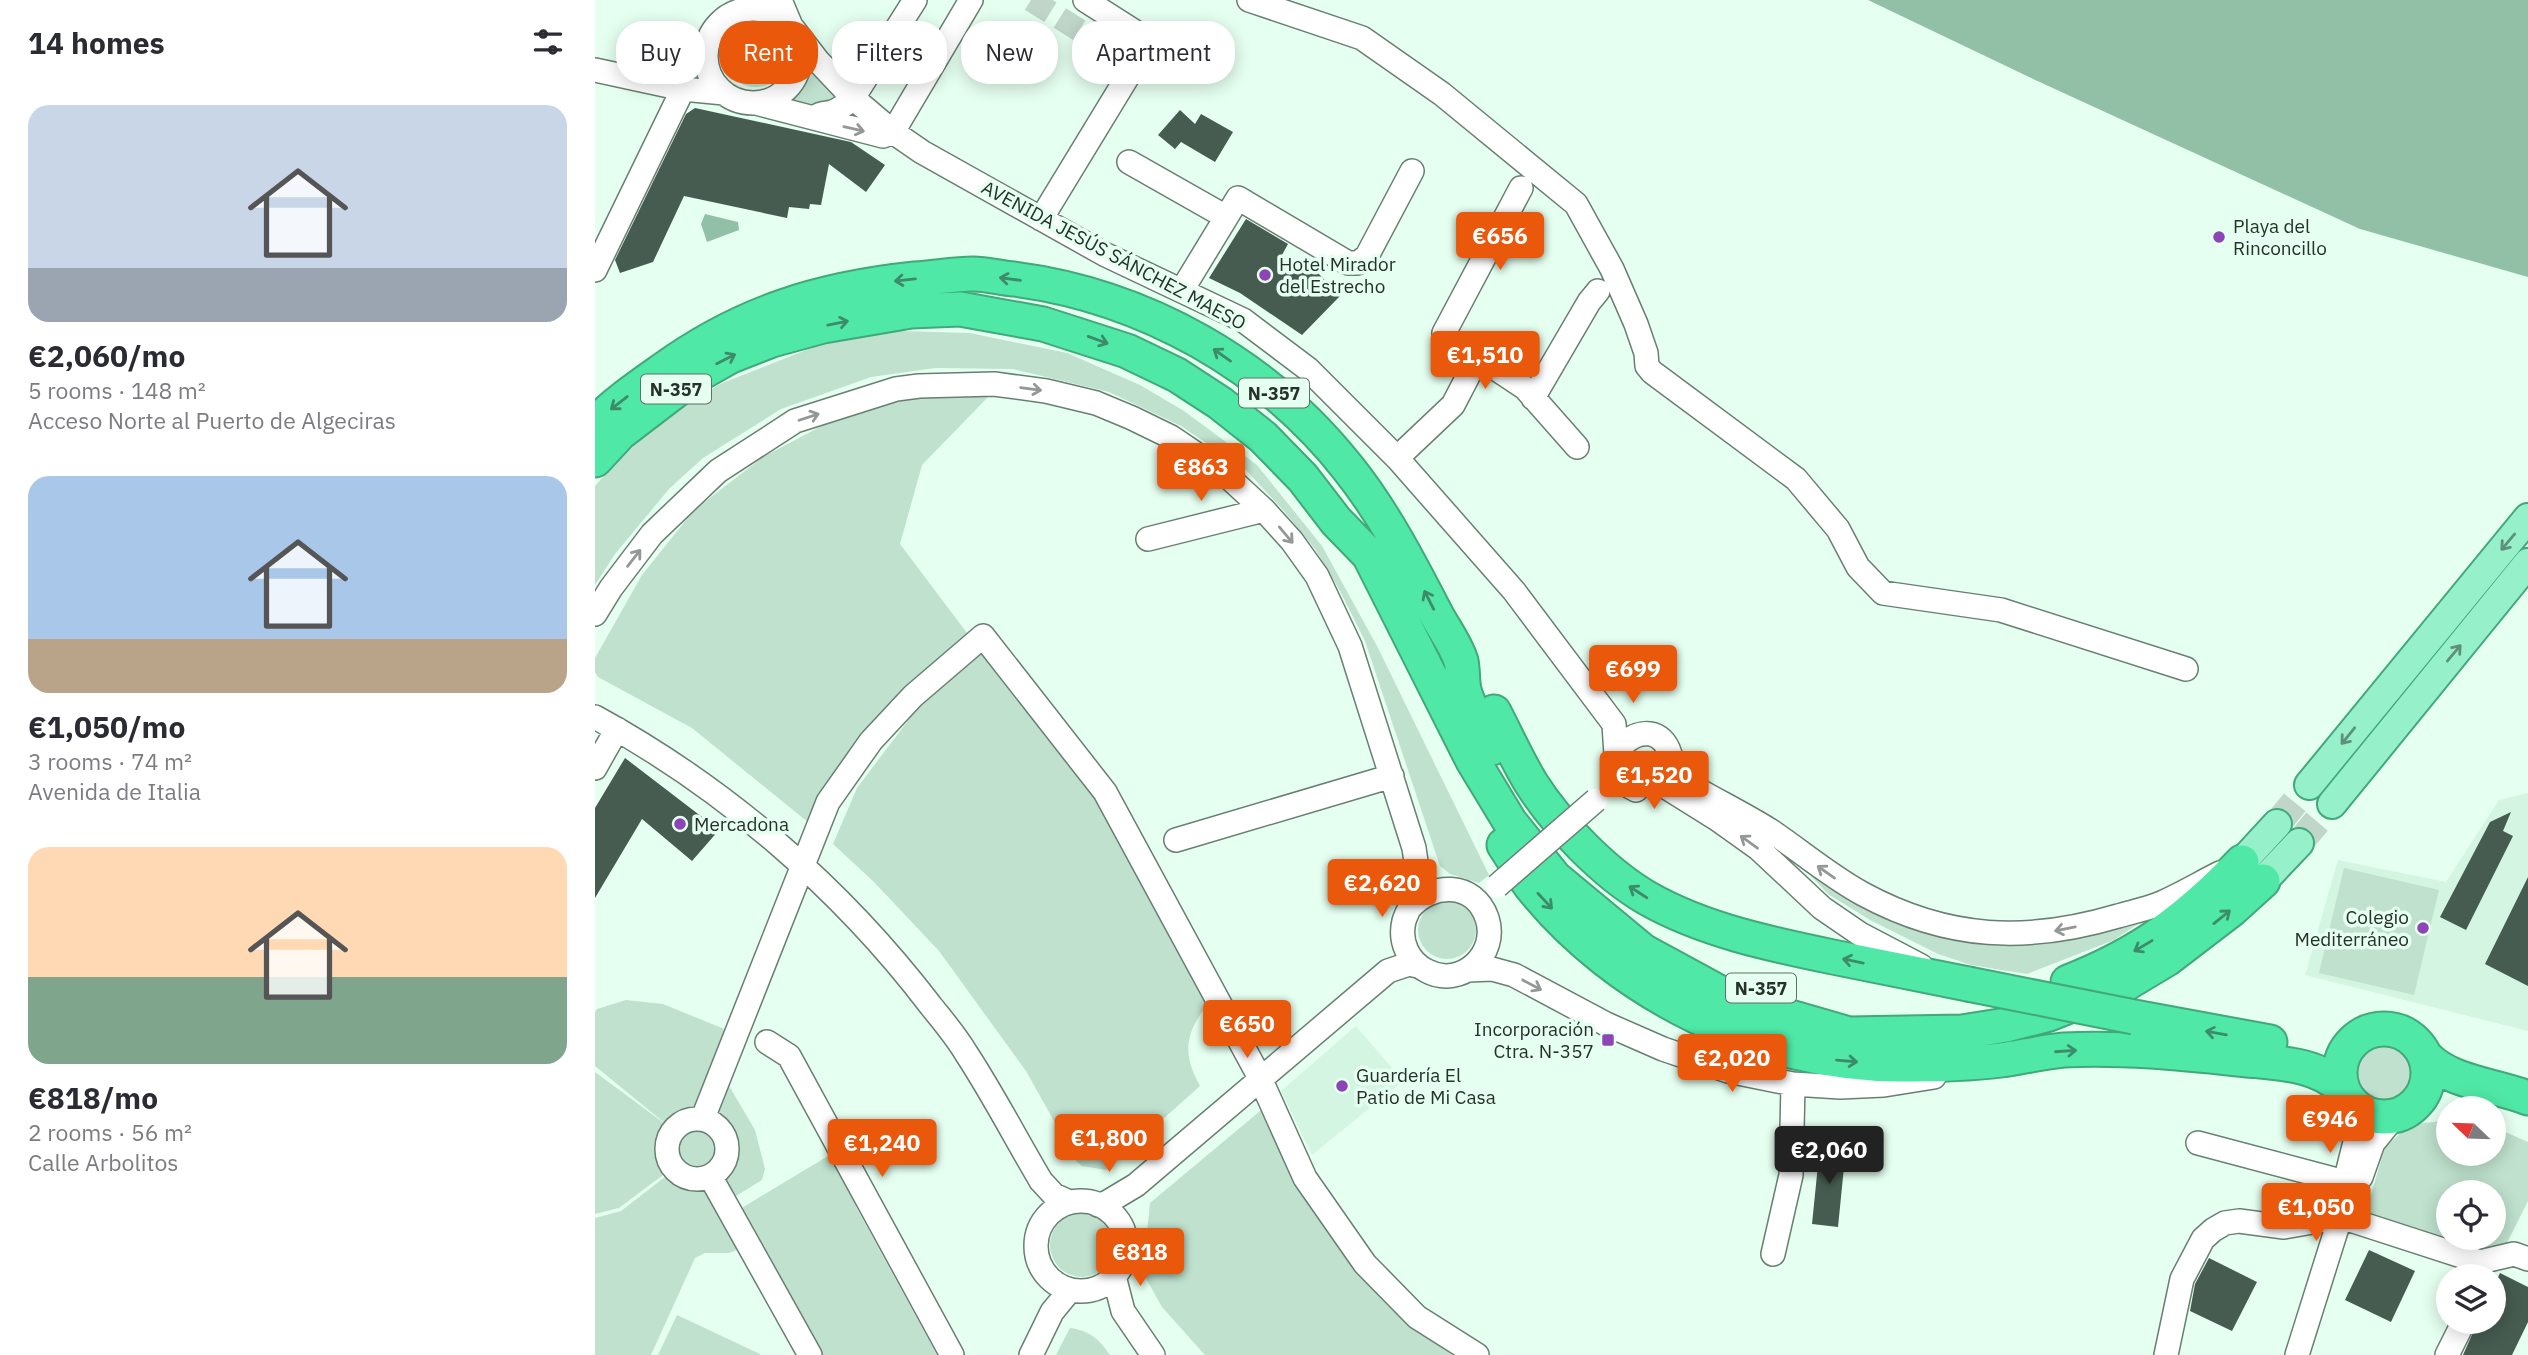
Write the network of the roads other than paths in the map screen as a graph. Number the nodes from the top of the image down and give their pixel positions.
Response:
1 (780, 0) edge
2 (915, 0) edge
3 (971, 0) edge
4 (1085, 0) edge
5 (1249, 0) edge
6 (735, 7) edge
7 (786, 21) edge
8 (789, 21) edge
9 (818, 61) edge
10 (595, 70) edge
11 (790, 84) edge
12 (683, 89) junction
13 (724, 93) junction
14 (853, 98) junction
15 (756, 103) junction
16 (815, 117) junction
17 (893, 132) junction
18 (1129, 162) dead end
19 (1412, 171) dead end
20 (1521, 188) dead end
21 (1226, 217) junction
22 (1041, 219) junction
23 (595, 270) edge
24 (1182, 290) junction
25 (1598, 291) dead end
26 (1478, 357) junction
27 (1533, 398) junction
28 (595, 424) edge
29 (1577, 447) dead end
30 (1397, 458) junction
31 (595, 460) edge
32 (1264, 510) junction
33 (2528, 518) edge
34 (1336, 521) junction
35 (1148, 539) dead end
36 (2528, 564) edge
37 (595, 614) edge
38 (1461, 661) junction
39 (2186, 669) dead end
40 (595, 717) edge
41 (1614, 723) junction
42 (617, 729) junction
43 (1642, 734) junction
44 (1616, 759) junction
45 (1672, 761) junction
46 (595, 768) edge
47 (1392, 776) junction
48 (1661, 784) junction
49 (2309, 785) tunnel mouth
50 (1636, 789) junction
51 (1599, 797) junction
52 (2332, 804) tunnel mouth
53 (2277, 824) tunnel mouth
54 (1176, 840) dead end
55 (2299, 843) tunnel mouth
56 (802, 863) junction
57 (2253, 871) junction
58 (1477, 903) junction
59 (1409, 909) junction
60 (1403, 939) junction
61 (1418, 966) junction
62 (1468, 970) junction
63 (1388, 971) junction
64 (1968, 984) junction
65 (2354, 1040) junction
66 (767, 1042) dead end
67 (2426, 1057) junction
68 (1999, 1060) junction
69 (1260, 1078) junction
70 (1793, 1084) junction
71 (2510, 1097) edge
72 (2349, 1098) junction
73 (2408, 1107) junction
74 (703, 1118) junction
75 (2528, 1120) edge
76 (2198, 1143) dead end
77 (710, 1176) junction
78 (1041, 1181) junction
79 (1136, 1185) junction
80 (2344, 1199) junction
81 (1069, 1202) junction
82 (1098, 1205) junction
83 (1117, 1220) junction
84 (1044, 1221) junction
85 (1773, 1254) dead end
86 (2528, 1259) edge
87 (2483, 1264) edge
88 (2496, 1264) edge
89 (1114, 1276) junction
90 (1071, 1286) junction
91 (1123, 1311) junction
92 (2458, 1334) edge
93 (810, 1355) edge
94 (952, 1355) edge
95 (1031, 1355) edge
96 (1153, 1355) edge
97 (1477, 1355) edge
98 (2166, 1355) edge
99 (2297, 1355) edge
100 (2447, 1355) edge

1 - 8 street
2 - 14 street
3 - 17 street
4 - 22 street
5 - 39 street
6 - 7 street
6 - 13 street
9 - 14 street, AVENIDA JESÚS SÁNCHEZ MAESO
10 - 12 street
11 - 15 street
12 - 13 street
12 - 23 street
13 - 15 street
14 - 16 street
14 - 17 street, AVENIDA JESÚS SÁNCHEZ MAESO
15 - 16 street
16 -> 17 street
17 - 22 street, AVENIDA JESÚS SÁNCHEZ MAESO
18 - 21 street
19 - 21 street
20 - 26 street
21 - 24 street
22 - 24 street, AVENIDA JESÚS SÁNCHEZ MAESO
24 - 30 street, AVENIDA JESÚS SÁNCHEZ MAESO
25 - 27 street
26 - 27 street
26 - 30 street
27 - 29 street
38 -> 28 highway, N-357
30 - 41 street, AVENIDA JESÚS SÁNCHEZ MAESO
31 -> 34 highway, N-357
32 - 35 street
37 -> 32 street
32 -> 47 street
33 -> 49 main road
34 -> 57 highway, N-357
34 -> 68 highway
52 -> 36 main road
57 -> 38 highway, N-357
64 -> 38 highway
40 - 42 street
41 - 43 street
41 - 44 street
42 - 46 street
42 - 56 street
43 - 44 street
43 - 45 street
44 - 50 street
44 - 51 street
45 - 48 street
57 -> 45 street
47 - 54 street
47 - 59 street
48 - 50 street
64 -> 48 street
50 - 51 street
51 - 58 street, bridge
53 - 57 main road
55 - 57 main road
56 - 69 street
56 - 74 street
56 - 78 street
58 - 59 street
58 - 62 street
59 - 60 street
60 - 61 street
60 - 63 street
61 - 62 street
61 - 63 street
62 -> 70 street
63 - 69 street
65 -> 64 highway, bridge
65 - 67 highway
65 - 72 highway
66 - 94 street
67 - 71 highway
67 - 73 highway
68 - 70 street
68 -> 72 highway
69 - 79 street
69 - 97 street
70 - 85 street
71 - 73 highway
71 - 75 highway
72 - 73 highway
72 - 80 street
73 - 80 street
74 - 77 street
74 - 77 street
76 - 80 street
77 - 93 street
78 - 81 street
78 - 84 street
79 - 82 street
79 - 83 street
80 - 87 street
80 - 98 street
80 - 99 street
81 - 82 street
81 - 84 street
82 - 83 street
83 - 89 street
84 - 90 street
86 - 88 street
89 - 90 street
89 - 91 street
90 - 91 street
90 - 95 street
91 - 96 street
92 - 100 street

